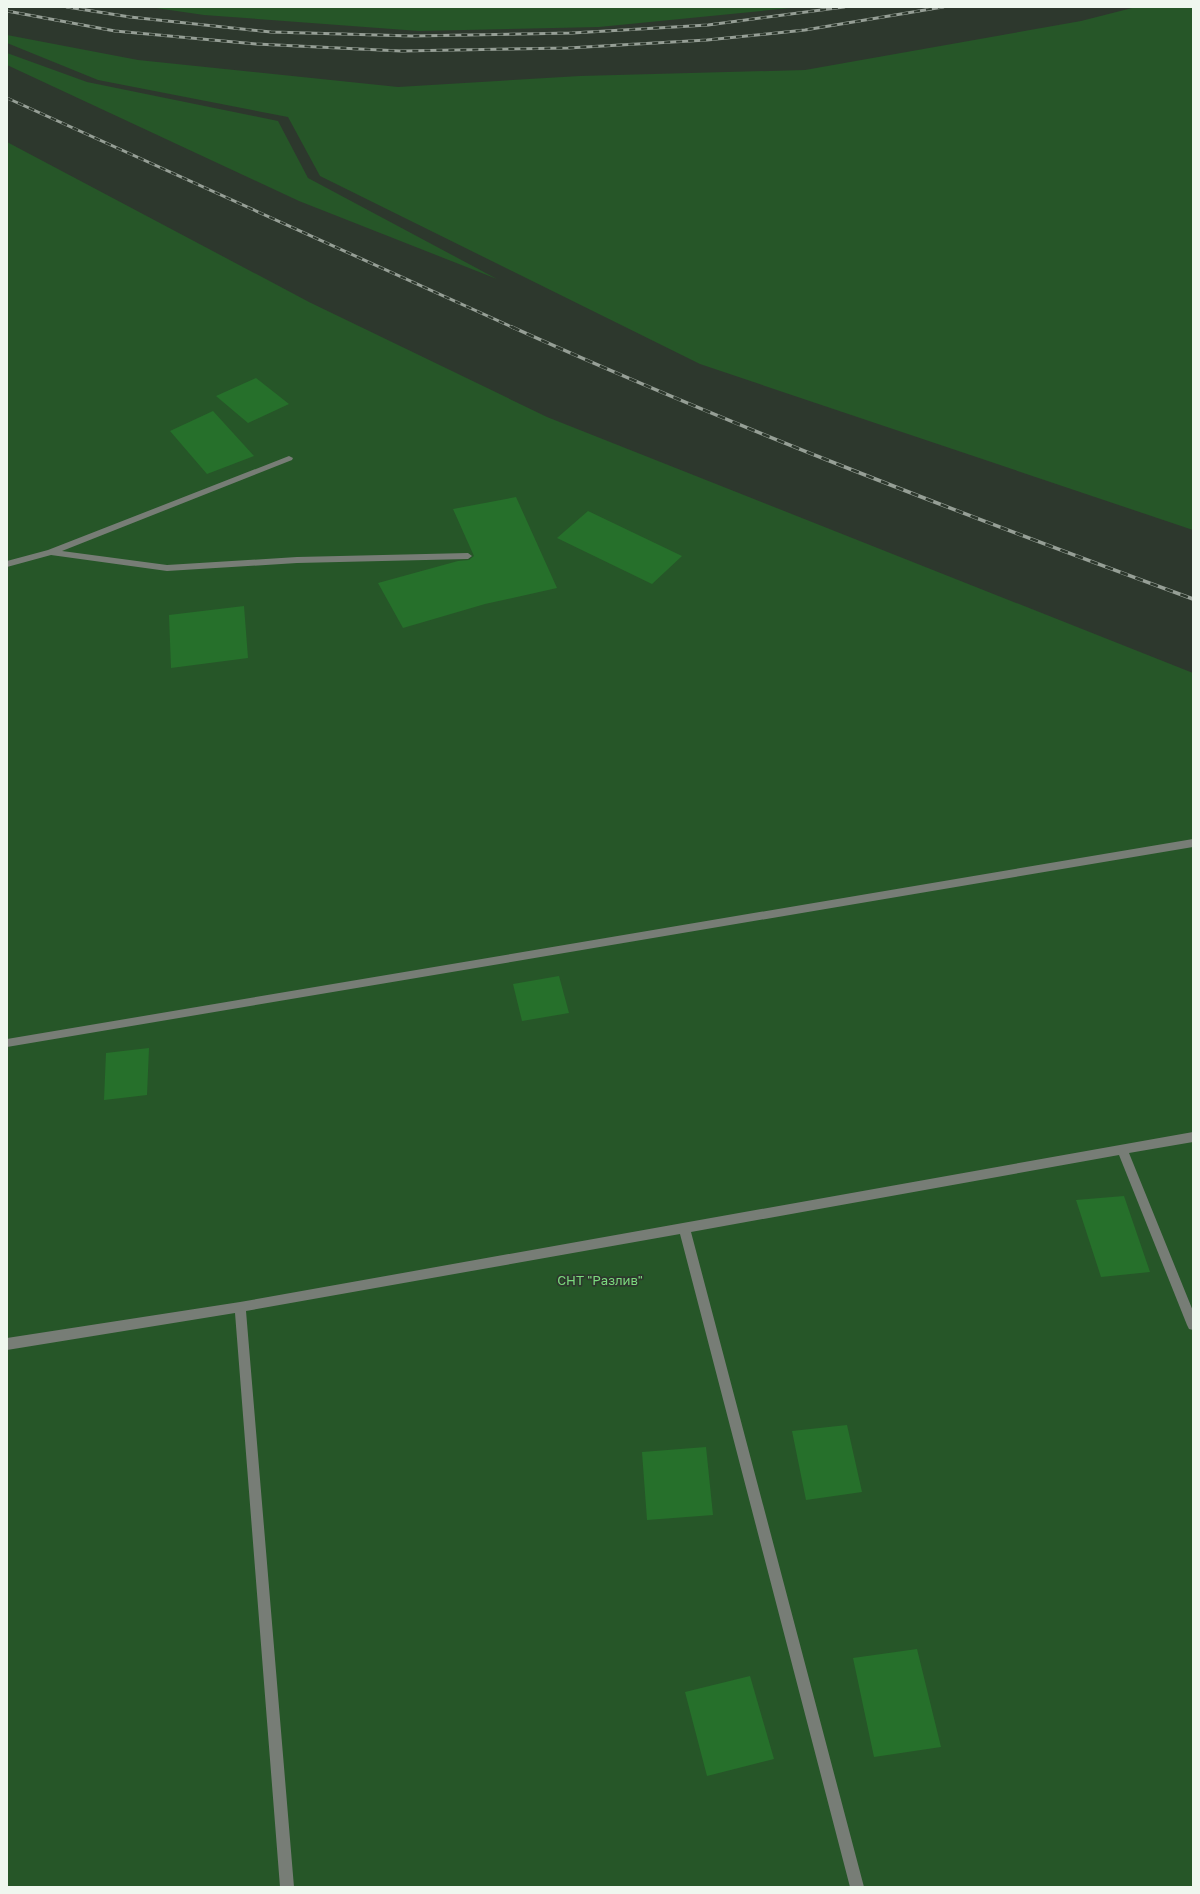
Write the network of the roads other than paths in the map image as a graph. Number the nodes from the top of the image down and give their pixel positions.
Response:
1 (289, 458) dead end
2 (51, 552) junction
3 (468, 556) dead end
4 (7, 564) edge
5 (1193, 843) edge
6 (7, 1043) edge
7 (1193, 1137) edge
8 (1122, 1150) junction
9 (684, 1228) junction
10 (240, 1307) junction
11 (1193, 1325) edge
12 (7, 1344) edge
13 (287, 1887) edge
14 (857, 1887) edge

1 - 2 lane
2 - 3 lane
2 - 4 lane
5 - 6 lane
7 - 8 lane
8 - 9 lane
8 - 11 lane
9 - 10 lane
9 - 14 lane
10 - 12 lane
10 - 13 lane

